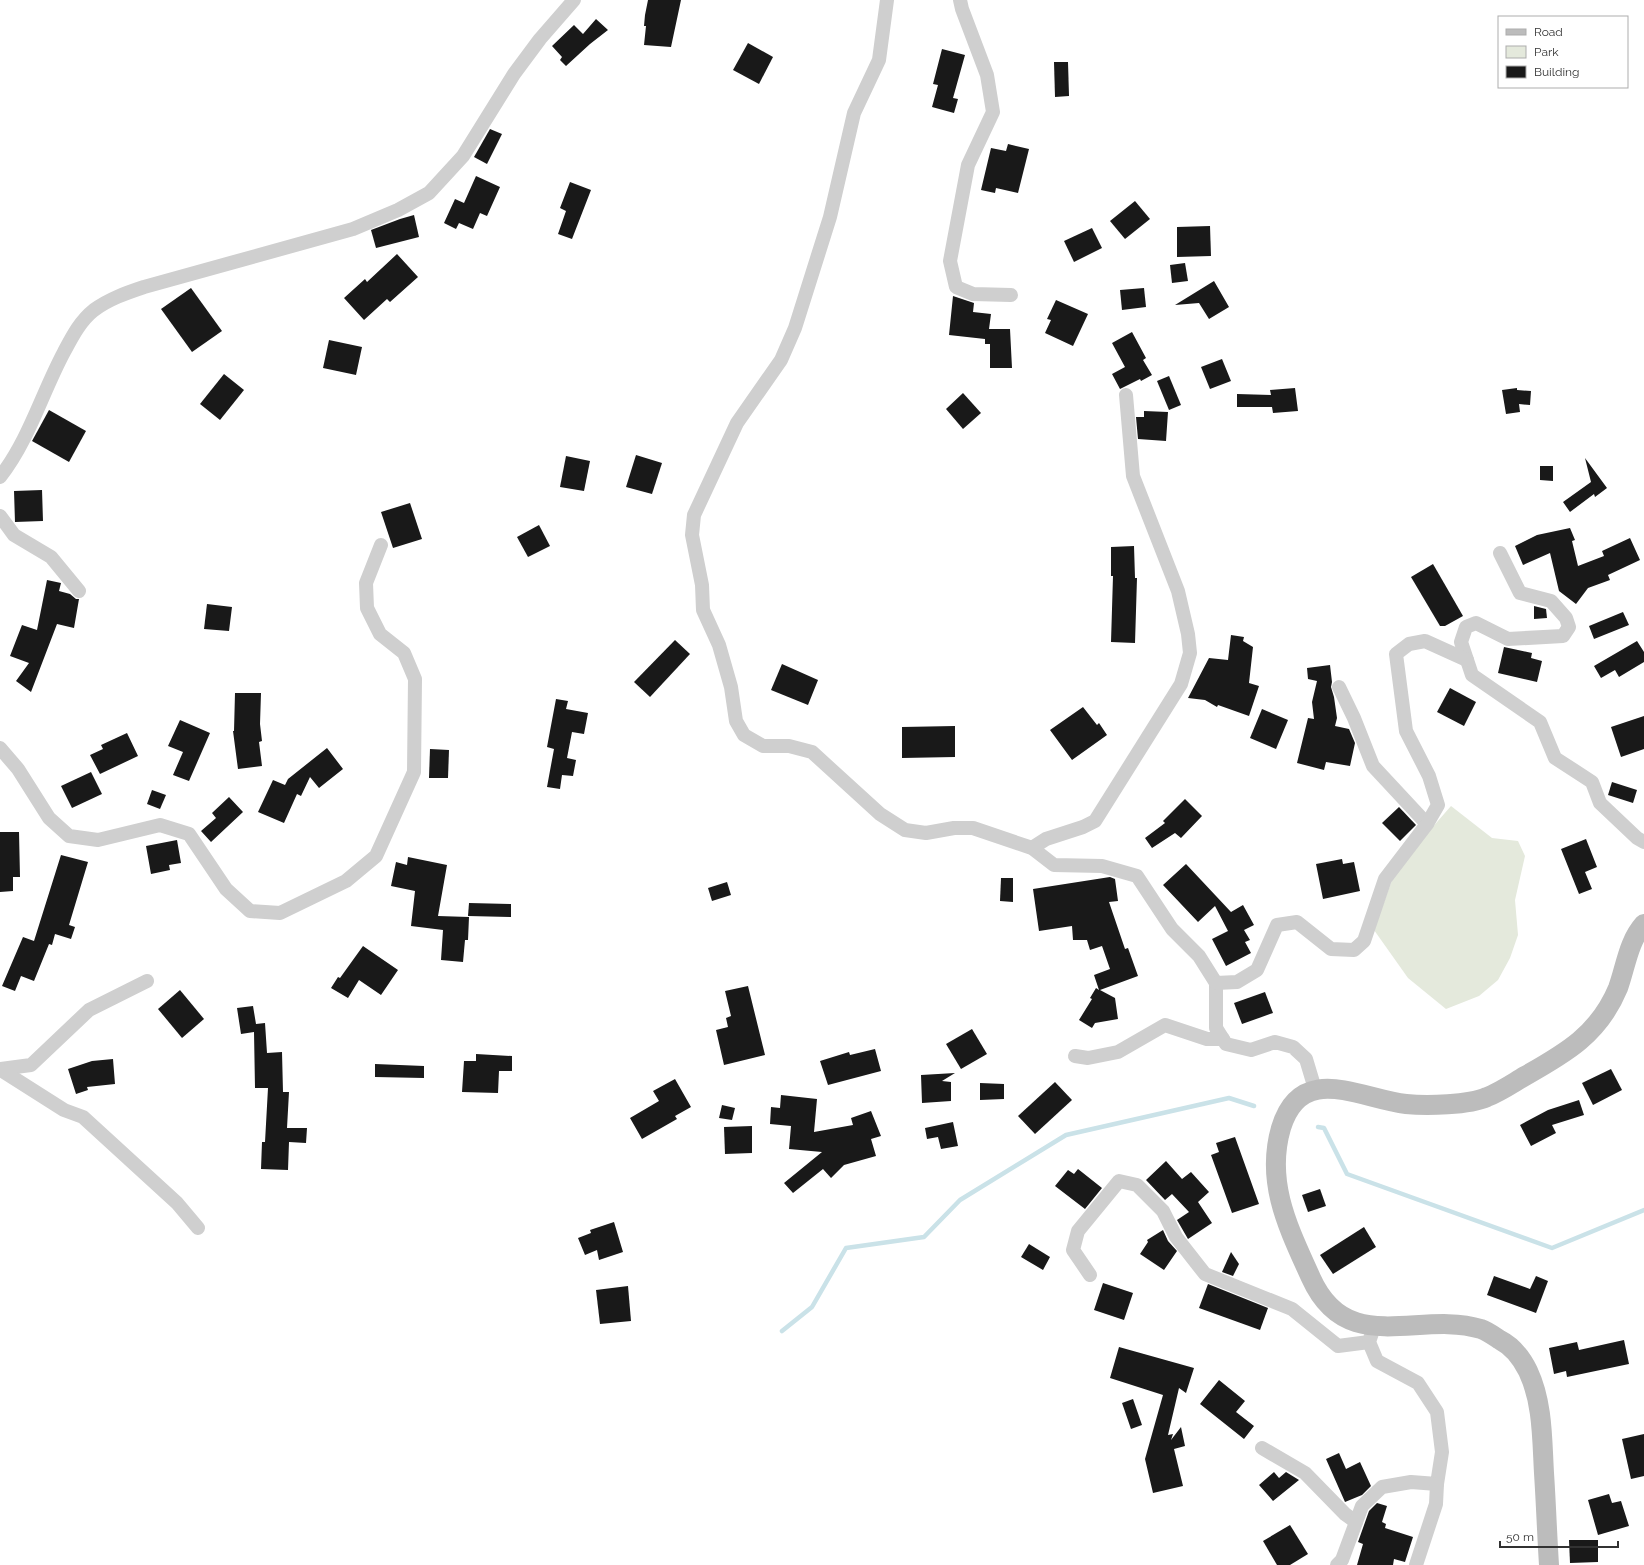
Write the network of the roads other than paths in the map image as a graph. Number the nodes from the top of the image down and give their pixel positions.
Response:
1 (574, 0) edge
2 (887, 0) edge
3 (960, 0) edge
4 (1011, 295) dead end
5 (1126, 395) dead end
6 (0, 477) edge
7 (0, 516) edge
8 (381, 545) dead end
9 (1500, 553) dead end
10 (79, 591) dead end
11 (1467, 660) junction
12 (1340, 687) dead end
13 (0, 748) edge
14 (1427, 824) junction
15 (1644, 842) edge
16 (1032, 848) junction
17 (1644, 924) edge
18 (147, 981) dead end
19 (1216, 983) junction
20 (1222, 1039) junction
21 (1075, 1056) dead end
22 (1, 1069) edge
23 (1315, 1089) junction
24 (198, 1228) dead end
25 (1090, 1275) dead end
26 (1372, 1334) junction
27 (1262, 1448) dead end
28 (1437, 1484) junction
29 (1356, 1522) junction
30 (1337, 1565) edge
31 (1416, 1565) edge
32 (1549, 1565) edge

1 - 6 street
2 - 16 street
3 - 4 street
5 - 16 street
7 - 10 street
8 - 13 street
9 - 11 street
11 - 14 street
11 - 15 street
12 - 14 street
14 - 19 street
16 - 19 street
17 - 23 main road
18 - 22 street
19 - 20 street
20 - 21 street
20 - 23 street
22 - 24 street
23 - 26 main road
25 - 26 street
26 - 28 street
26 - 32 main road
27 - 29 street
28 - 29 street
28 - 31 street
29 - 30 street

